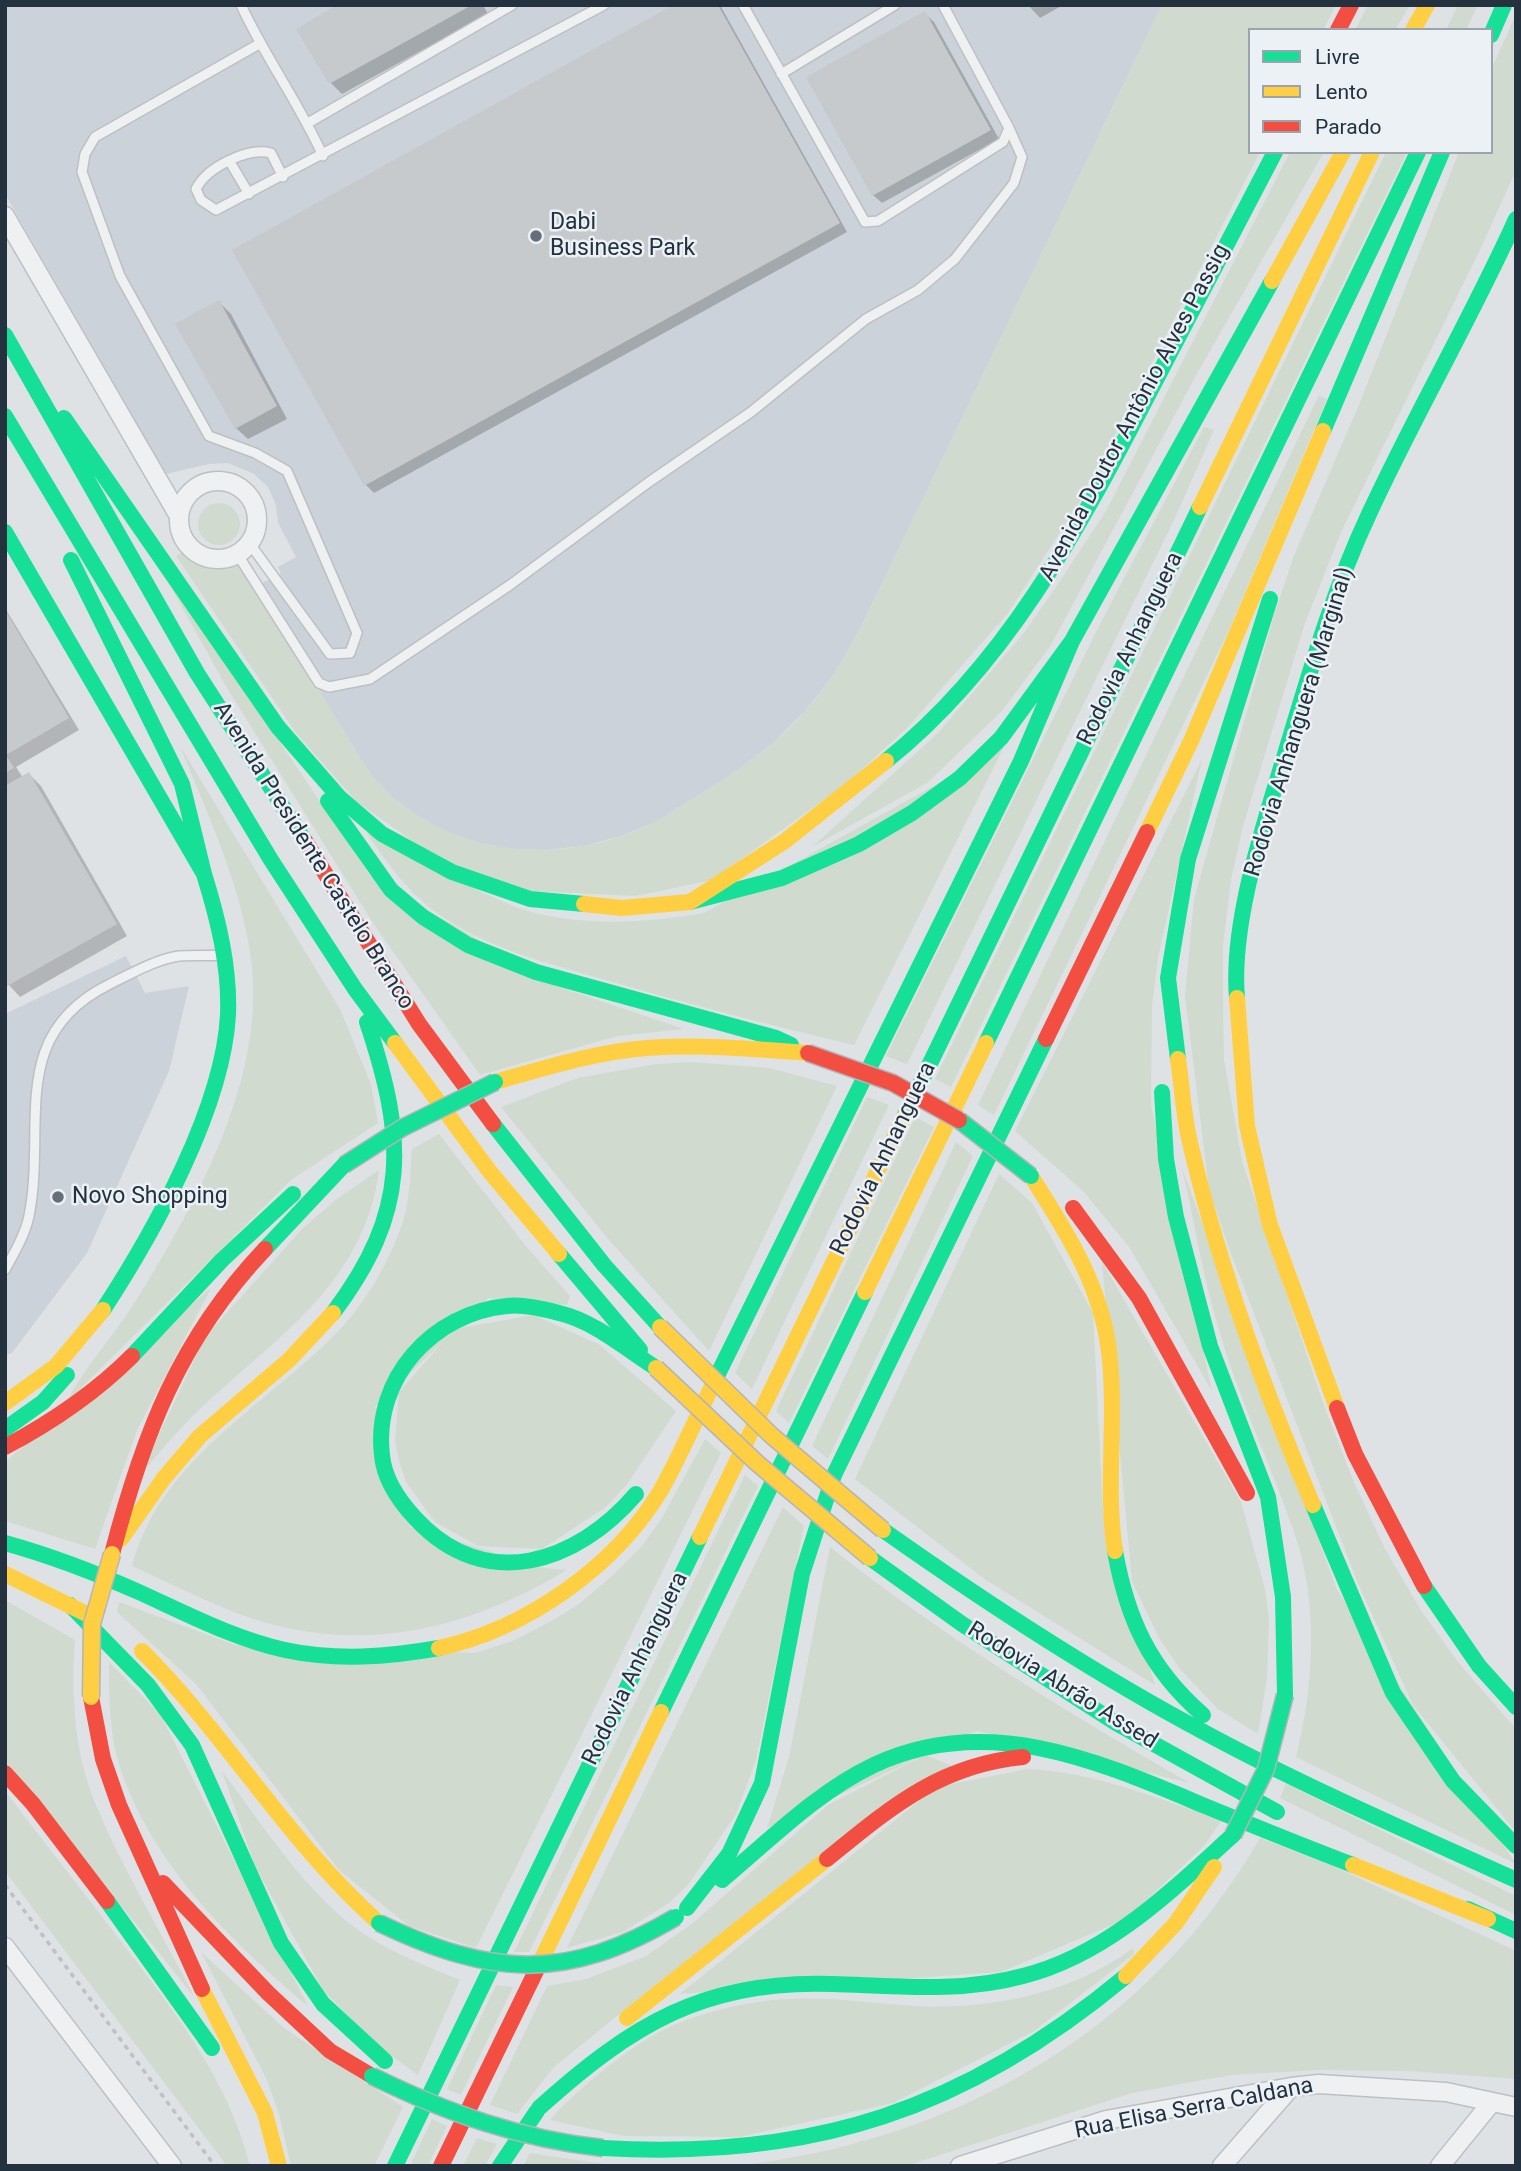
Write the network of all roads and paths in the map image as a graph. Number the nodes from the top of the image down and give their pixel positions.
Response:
1 (241, 5) edge
2 (512, 5) edge
3 (604, 5) edge
4 (743, 5) edge
5 (895, 5) edge
6 (943, 5) edge
7 (1351, 5) edge
8 (1427, 5) edge
9 (1442, 5) edge
10 (1491, 5) edge
11 (1504, 5) edge
12 (1339, 28) edge
13 (1414, 28) edge
14 (1432, 28) edge
15 (1480, 28) edge
16 (1493, 31) edge
17 (259, 44) junction
18 (781, 74) junction
19 (308, 123) junction
20 (1009, 128) junction
21 (1274, 154) edge
22 (1342, 154) edge
23 (1371, 154) edge
24 (1417, 154) edge
25 (1441, 154) edge
26 (323, 156) junction
27 (230, 162) junction
28 (283, 177) junction
29 (249, 194) junction
30 (5, 216) edge
31 (1516, 219) edge
32 (5, 335) edge
33 (15, 351) junction
34 (5, 416) edge
35 (1306, 468) junction
36 (37, 473) junction
37 (178, 516) junction
38 (5, 532) edge
39 (244, 550) junction
40 (1072, 641) junction
41 (278, 727) junction
42 (204, 874) junction
43 (690, 902) junction
44 (224, 955) junction
45 (1168, 978) junction
46 (355, 989) junction
47 (808, 1053) junction
48 (1161, 1056) dead end
49 (1161, 1079) dead end
50 (344, 1165) junction
51 (1031, 1176) junction
52 (5, 1270) edge
53 (104, 1310) junction
54 (660, 1327) joint
55 (656, 1368) junction
56 (708, 1395) junction
57 (5, 1403) edge
58 (5, 1429) edge
59 (5, 1447) edge
60 (5, 1543) edge
61 (1273, 1545) junction
62 (112, 1553) junction
63 (5, 1574) edge
64 (69, 1605) junction
65 (1516, 1707) edge
66 (1246, 1755) junction
67 (1088, 1762) junction
68 (5, 1773) edge
69 (1288, 1819) dead end
70 (1313, 1832) dead end
71 (1233, 1835) junction
72 (1516, 1846) edge
73 (147, 1866) junction
74 (1516, 1880) edge
75 (5, 1885) edge
76 (682, 1913) junction
77 (1488, 1919) junction
78 (1516, 1931) edge
79 (5, 1947) edge
80 (227, 2076) dead end
81 (1291, 2087) junction
82 (1492, 2102) junction
83 (1516, 2106) edge
84 (539, 2108) junction
85 (603, 2148) junction
86 (172, 2166) edge
87 (215, 2166) edge
88 (279, 2166) edge
89 (395, 2166) edge
90 (442, 2166) edge
91 (500, 2166) edge
92 (960, 2166) edge
93 (1222, 2166) edge
94 (1440, 2166) edge

1 - 17 lane
2 - 19 lane
3 - 26 lane
4 - 18 lane
5 - 18 lane
6 - 20 lane
7 - 12 main road
8 - 13 main road
9 - 14 main road
10 - 15 main road
11 - 16 main road
17 - 19 lane
17 - 39 lane
18 - 20 lane
19 - 26 lane
20 - 39 lane
21 - 43 main road, Avenida Doutor Antônio Alves Passig
22 - 40 main road
23 - 89 main road, Rodovia Anhanguera
24 - 90 main road, Rodovia Anhanguera
25 - 35 main road
26 - 28 lane
27 - 28 lane
27 - 29 lane
27 - 29 lane
28 - 29 lane
30 - 37 street
31 - 65 main road, Rodovia Anhanguera (Marginal)
32 - 33 main road, Avenida Presidente Castelo Branco
33 - 41 main road, Avenida Presidente Castelo Branco
33 - 54 main road, Avenida Presidente Castelo Branco
34 - 36 main road, Avenida Presidente Castelo Branco
35 - 45 main road
35 - 76 main road
36 - 42 main road
36 - 46 main road, Avenida Presidente Castelo Branco
37 - 39 street
37 - 39 street
38 - 42 main road
40 - 43 main road, Avenida Presidente Castelo Branco
40 - 56 main road
41 - 43 main road, Avenida Presidente Castelo Branco
41 - 47 main road
42 - 44 main road
44 - 52 lane
44 - 53 main road
45 - 48 main road
45 - 72 main road
46 - 55 main road, Avenida Presidente Castelo Branco
46 - 62 main road
47 - 50 main road, bridge
47 - 51 main road, bridge
49 - 61 main road
50 - 59 main road
50 - 62 main road
51 - 61 main road
51 - 66 main road
53 - 57 main road
53 - 58 main road
54 - 66 main road, Rodovia Abrão Assed, bridge
55 - 56 main road
55 - 69 main road, Rodovia Abrão Assed, bridge
56 - 60 main road
61 - 71 main road, bridge
62 - 73 main road, bridge
63 - 64 main road
64 - 76 main road, bridge
64 - 85 main road, bridge
66 - 74 main road, Rodovia Abrão Assed
67 - 76 main road
67 - 77 main road
67 - 84 main road
68 - 80 main road
70 - 77 main road
71 - 84 main road
71 - 85 main road
73 - 85 main road, bridge
73 - 88 main road
75 - 87 path
77 - 78 main road
79 - 86 street
81 - 82 street, Rua Elisa Serra Caldana
81 - 92 street, Rua Elisa Serra Caldana
81 - 93 street
82 - 83 street, Rua Elisa Serra Caldana
82 - 94 street
84 - 91 main road

